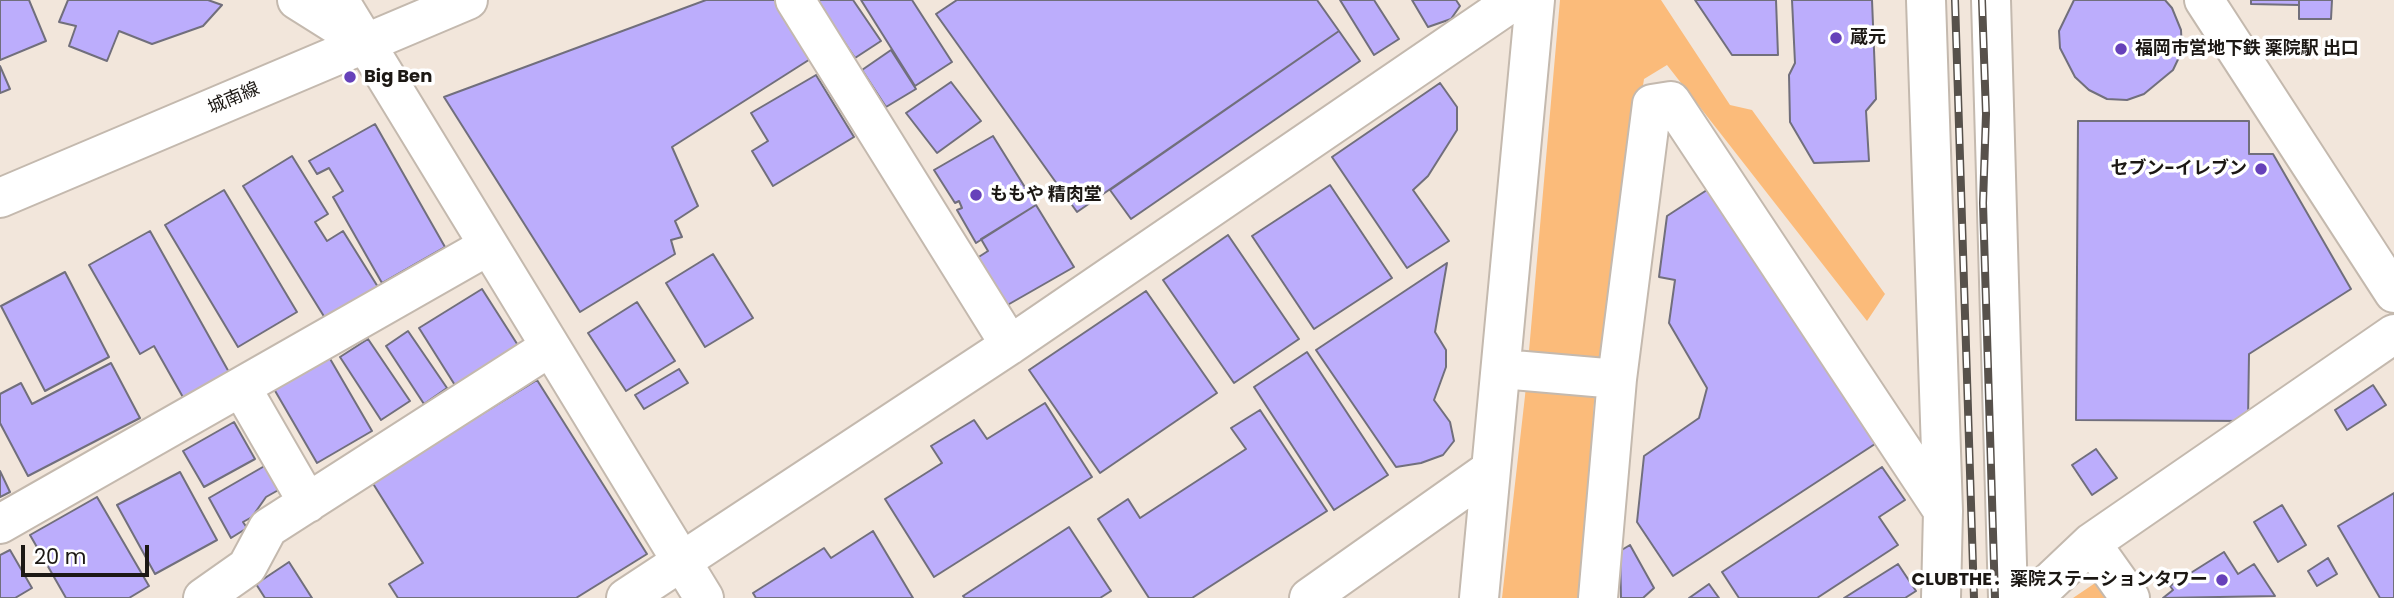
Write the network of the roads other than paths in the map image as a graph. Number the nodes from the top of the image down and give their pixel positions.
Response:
1 (297, 0) edge
2 (340, 0) edge
3 (468, 0) edge
4 (795, 0) edge
5 (1515, 0) edge
6 (1535, 0) edge
7 (1926, 0) edge
8 (1991, 0) edge
9 (2204, 0) edge
10 (366, 43) junction
11 (0, 198) edge
12 (488, 246) junction
13 (2394, 293) edge
14 (2394, 334) edge
15 (1010, 345) junction
16 (550, 347) junction
17 (1512, 369) junction
18 (1612, 378) junction
19 (241, 387) junction
20 (1490, 470) junction
21 (308, 503) junction
22 (1943, 511) junction
23 (0, 524) edge
24 (2091, 543) junction
25 (681, 561) junction
26 (203, 598) edge
27 (626, 598) edge
28 (704, 598) edge
29 (1309, 598) edge
30 (1479, 598) edge
31 (1598, 598) edge
32 (1941, 598) edge
33 (2028, 598) edge
34 (2130, 598) edge

1 - 10 street
2 - 10 street
3 - 10 street, 城南線
4 - 15 street
5 - 15 street
6 - 17 street
7 - 22 street
8 - 33 street
9 - 13 street
10 - 11 street, 城南線
10 - 12 street
12 - 16 street
12 - 19 street
14 - 24 street
15 - 25 street
16 - 21 street
16 - 25 street
17 - 18 street
17 - 20 street
18 - 22 street
18 - 31 street
19 - 21 street
19 - 23 street
20 - 29 street
20 - 30 street
21 - 26 street
22 - 32 street
24 - 33 street
24 - 34 street
25 - 27 street
25 - 28 street

